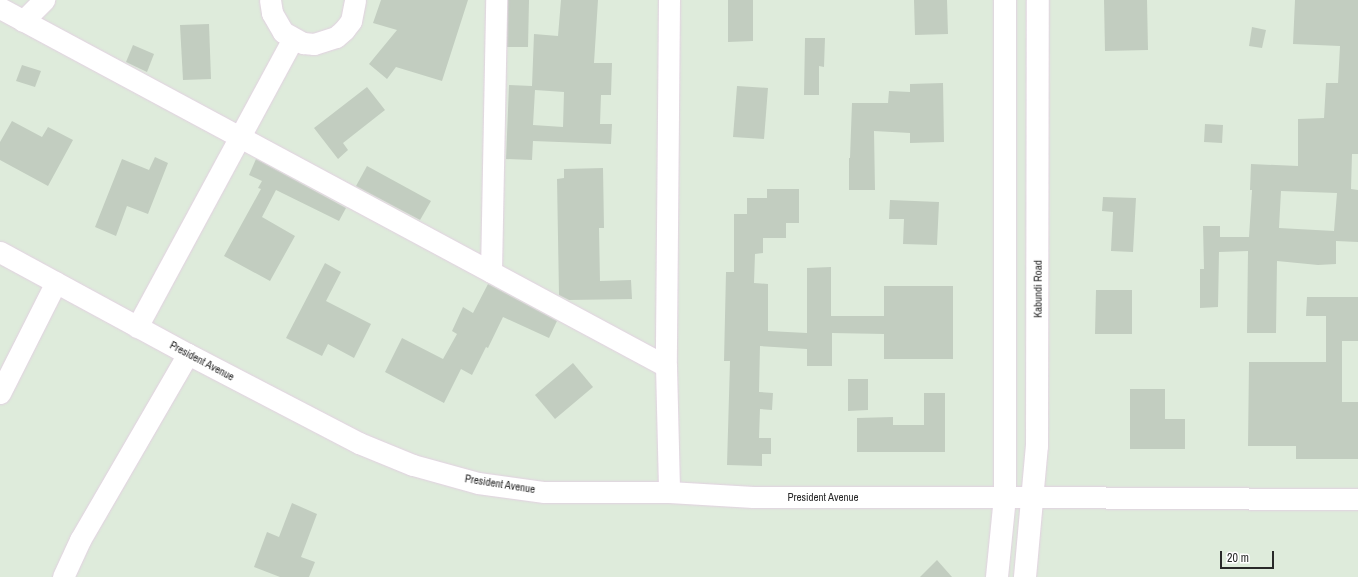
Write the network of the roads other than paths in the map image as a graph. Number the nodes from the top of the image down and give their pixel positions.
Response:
1 (44, 0) edge
2 (270, 0) edge
3 (356, 0) edge
4 (496, 0) edge
5 (669, 0) edge
6 (1006, 0) edge
7 (1038, 0) edge
8 (0, 8) edge
9 (23, 21) junction
10 (1005, 30) junction
11 (1038, 30) junction
12 (293, 39) junction
13 (1038, 122) junction
14 (1005, 123) junction
15 (241, 138) junction
16 (1038, 218) junction
17 (1005, 219) junction
18 (0, 252) edge
19 (491, 272) junction
20 (56, 282) junction
21 (137, 327) junction
22 (1005, 340) junction
23 (1038, 340) junction
24 (188, 354) junction
25 (666, 366) junction
26 (0, 393) edge
27 (669, 492) junction
28 (1033, 496) junction
29 (1005, 497) junction
30 (1358, 499) edge
31 (63, 577) edge
32 (997, 577) edge
33 (1025, 577) edge

1 - 9 street
2 - 12 street
3 - 12 street
4 - 19 street
5 - 25 street
6 - 10 street
7 - 11 street, Kabundi Road
8 - 9 street
9 - 15 street
10 - 11 street
10 - 14 street
11 - 13 street, Kabundi Road
12 - 15 street
13 - 14 street
13 - 16 street, Kabundi Road
14 - 17 street
15 - 19 street
15 - 21 street
16 - 17 street
16 - 23 street, Kabundi Road
17 - 22 street
18 - 20 street, President Avenue
19 - 25 street
20 - 21 street, President Avenue
20 - 26 street
21 - 24 street, President Avenue
22 - 23 street
22 - 29 street
23 - 28 street, Kabundi Road
24 - 27 street, President Avenue
24 - 31 street
25 - 27 street
27 - 29 street, President Avenue
28 - 29 street, President Avenue
28 - 30 street, President Avenue
28 - 33 street, Kabundi Road
29 - 32 street

